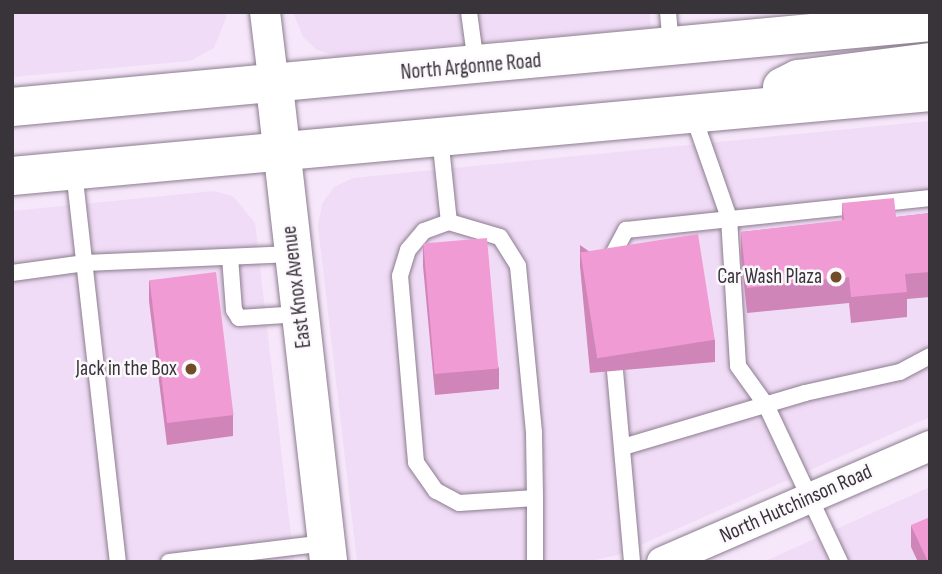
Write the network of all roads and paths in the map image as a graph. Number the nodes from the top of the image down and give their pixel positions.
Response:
1 (265, 12) edge
2 (470, 12) edge
3 (930, 22) edge
4 (670, 30) edge
5 (930, 62) edge
6 (476, 67) junction
7 (274, 86) junction
8 (930, 92) edge
9 (12, 107) edge
10 (734, 112) junction
11 (693, 115) junction
12 (440, 137) junction
13 (281, 151) junction
14 (74, 170) junction
15 (12, 176) edge
16 (930, 198) edge
17 (729, 218) junction
18 (449, 222) junction
19 (293, 254) junction
20 (230, 257) junction
21 (85, 263) junction
22 (608, 263) edge
23 (12, 273) edge
24 (300, 314) junction
25 (930, 356) edge
26 (615, 371) edge
27 (766, 405) junction
28 (930, 446) edge
29 (622, 447) junction
30 (810, 498) junction
31 (535, 499) junction
32 (327, 552) edge
33 (118, 562) edge
34 (169, 562) edge
35 (535, 562) edge
36 (632, 562) edge
37 (662, 562) edge
38 (840, 562) edge

1 - 7 street, East Knox Avenue
2 - 6 lane
3 - 4 main road, North Argonne Road
4 - 6 main road, North Argonne Road
5 - 10 main road
6 - 7 main road, North Argonne Road
7 - 9 main road, North Argonne Road
7 - 13 street, East Knox Avenue
8 - 10 main road
10 - 11 main road
11 - 12 main road
11 - 17 lane
12 - 13 main road
12 - 18 lane
13 - 14 main road
13 - 19 street, East Knox Avenue
14 - 15 main road
14 - 21 lane
16 - 17 lane
17 - 22 lane
17 - 27 lane
18 - 31 lane
18 - 31 lane
19 - 20 lane
19 - 24 street, East Knox Avenue
20 - 21 lane
20 - 24 lane
21 - 23 lane
21 - 33 lane
24 - 32 street, East Knox Avenue
25 - 27 lane
26 - 29 lane
27 - 29 lane
27 - 30 lane
28 - 30 street, North Hutchinson Road
29 - 36 lane
30 - 37 street, North Hutchinson Road
30 - 38 lane
31 - 35 lane
32 - 34 lane

